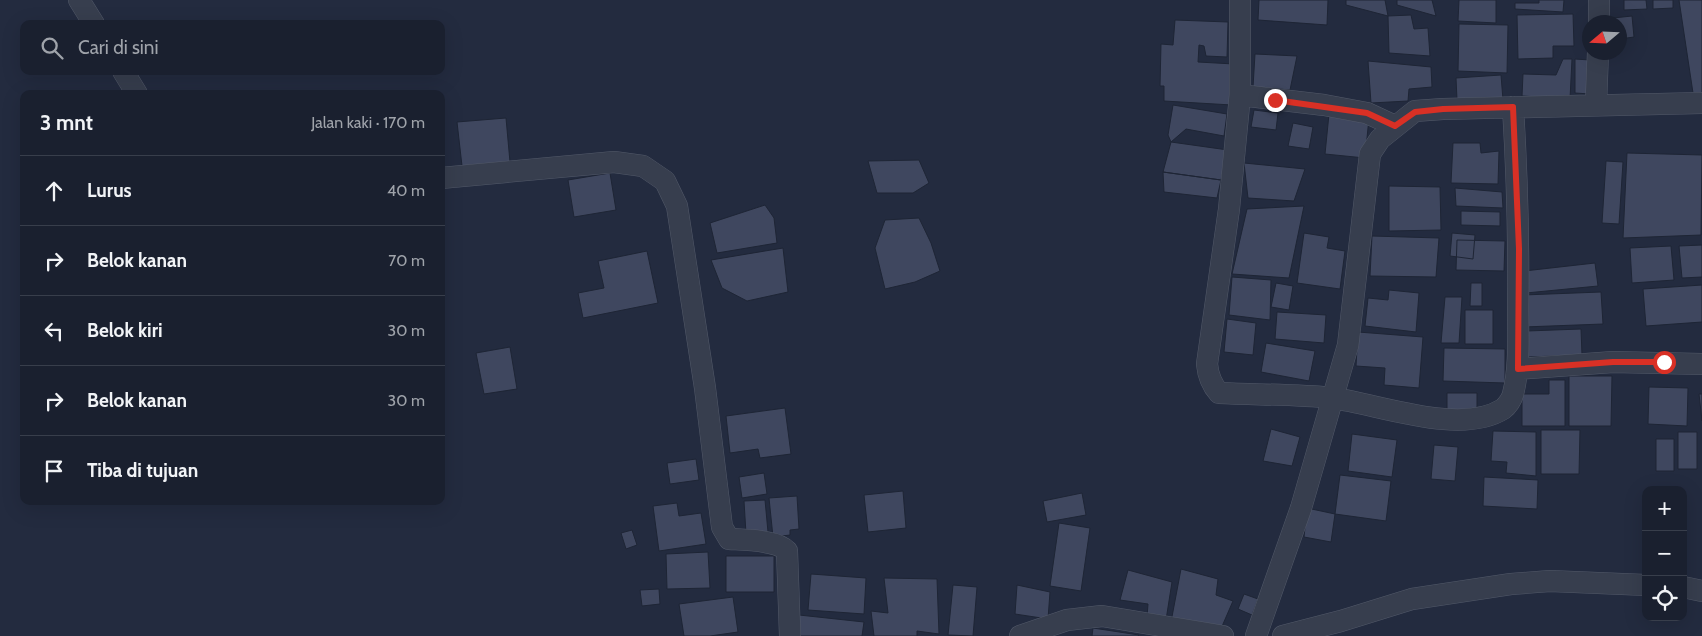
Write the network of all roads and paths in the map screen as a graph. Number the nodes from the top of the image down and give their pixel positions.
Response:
1 (79, 0) edge
2 (1240, 0) edge
3 (1599, 0) edge
4 (1599, 15) edge
5 (92, 20) edge
6 (1598, 60) edge
7 (125, 75) edge
8 (135, 90) edge
9 (1240, 95) junction
10 (1702, 103) edge
11 (1596, 106) junction
12 (1513, 107) junction
13 (1395, 126) junction
14 (445, 178) edge
15 (1702, 364) edge
16 (1518, 369) junction
17 (1333, 398) junction
18 (1642, 584) edge
19 (1687, 588) edge
20 (1702, 591) edge
21 (790, 636) edge
22 (1020, 636) edge
23 (1223, 636) edge
24 (1256, 636) edge
25 (1282, 636) edge

1 - 5 street
2 - 9 street
3 - 4 street
6 - 11 street
7 - 8 street
9 - 13 street
9 - 17 street
10 - 11 street
11 - 12 street
12 - 13 street
12 - 16 street
13 - 17 street
14 - 21 street
15 - 16 street
16 - 17 street
17 - 24 street
18 - 25 street
19 - 20 street
22 - 23 street

